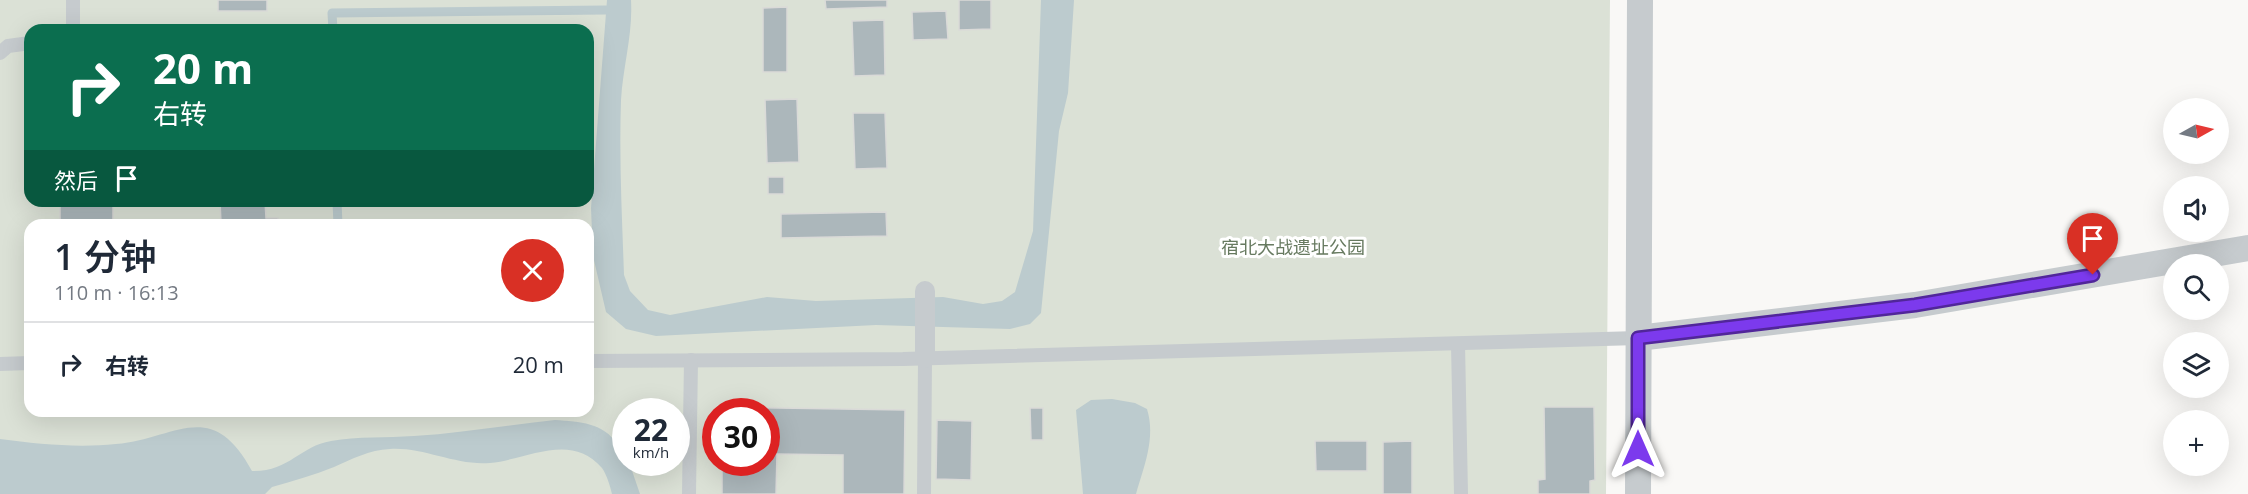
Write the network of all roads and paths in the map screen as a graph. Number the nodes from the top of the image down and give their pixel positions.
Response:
1 (73, 0) edge
2 (1640, 0) edge
3 (74, 24) edge
4 (24, 44) edge
5 (0, 54) edge
6 (2248, 248) edge
7 (925, 291) dead end
8 (1638, 338) junction
9 (1458, 344) junction
10 (925, 358) junction
11 (691, 360) junction
12 (594, 361) edge
13 (0, 363) edge
14 (24, 363) edge
15 (689, 494) edge
16 (924, 494) edge
17 (1461, 494) edge
18 (1638, 494) edge

1 - 3 lane
2 - 8 street
4 - 5 lane
6 - 8 street
7 - 10 street
8 - 9 lane
8 - 18 street
9 - 10 lane
9 - 17 lane
10 - 11 lane
10 - 16 lane
11 - 12 lane
11 - 15 lane
13 - 14 lane

